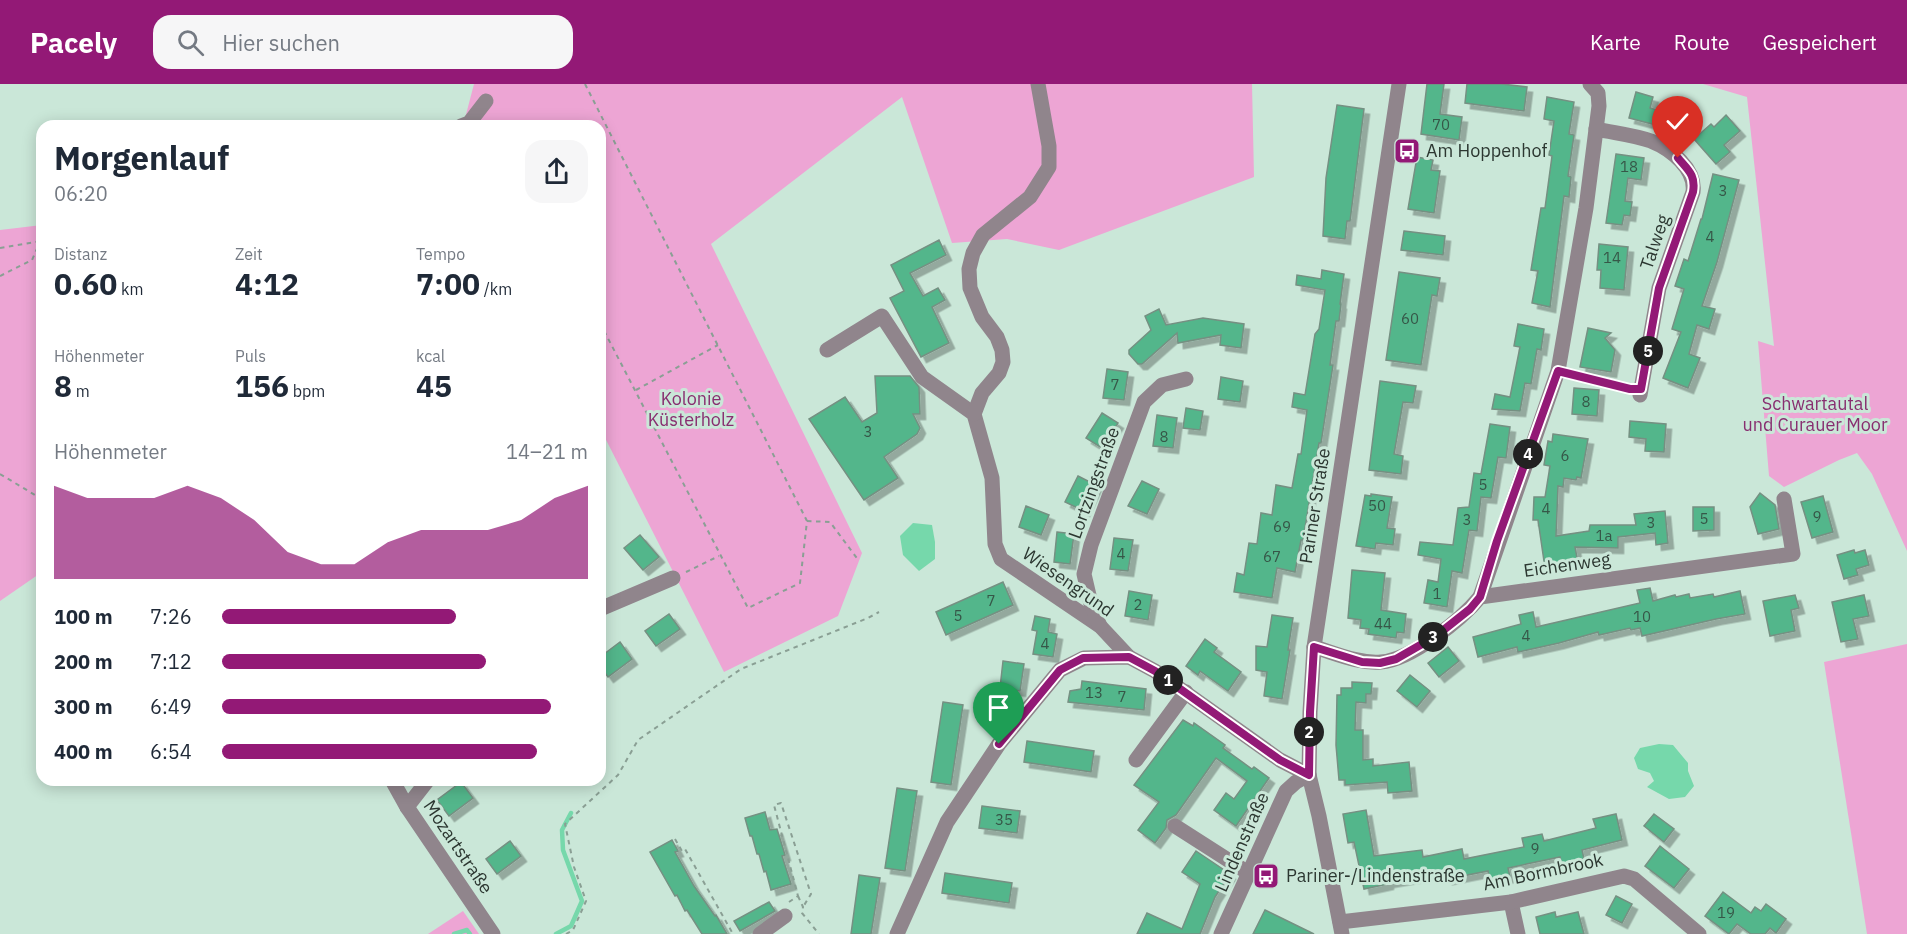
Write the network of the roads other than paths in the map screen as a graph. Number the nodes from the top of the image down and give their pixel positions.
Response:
1 (1038, 84) edge
2 (1399, 84) edge
3 (1590, 84) edge
4 (486, 100) dead end
5 (471, 120) edge
6 (1596, 129) junction
7 (827, 350) dead end
8 (1186, 379) dead end
9 (1641, 392) road end
10 (974, 414) junction
11 (1784, 499) dead end
12 (673, 578) road end
13 (1480, 597) junction
14 (606, 606) edge
15 (1100, 626) junction
16 (1314, 647) junction
17 (1129, 657) junction
18 (1186, 692) junction
19 (1136, 760) dead end
20 (1309, 775) junction
21 (396, 786) edge
22 (423, 786) edge
23 (407, 807) junction
24 (1175, 826) dead end
25 (1250, 874) junction
26 (1511, 902) junction
27 (785, 916) road end
28 (1341, 928) edge
29 (493, 934) edge
30 (760, 934) edge
31 (897, 934) edge
32 (1221, 934) edge
33 (1518, 934) edge
34 (1699, 934) edge

1 - 10 street
2 - 16 street, Pariner Straße
3 - 6 street
4 - 5 street
6 - 9 street, Talweg
6 - 13 street
7 - 10 street
8 - 15 street, Lortzingstraße
10 - 15 street, Wiesengrund
11 - 13 street, Eichenweg
12 - 14 street
13 - 16 street
15 - 17 street, Wiesengrund
16 - 20 street, Pariner Straße
17 - 18 street
17 - 31 street
18 - 19 street
18 - 20 street
20 - 25 street, Lindenstraße
20 - 28 street, Pariner Straße
21 - 23 street, Mozartstraße
22 - 23 street
23 - 29 street, Mozartstraße
24 - 25 street
25 - 32 street, Lindenstraße
26 - 28 street, Am Bormbrook
26 - 33 street
26 - 34 street, Am Bormbrook
27 - 30 street

